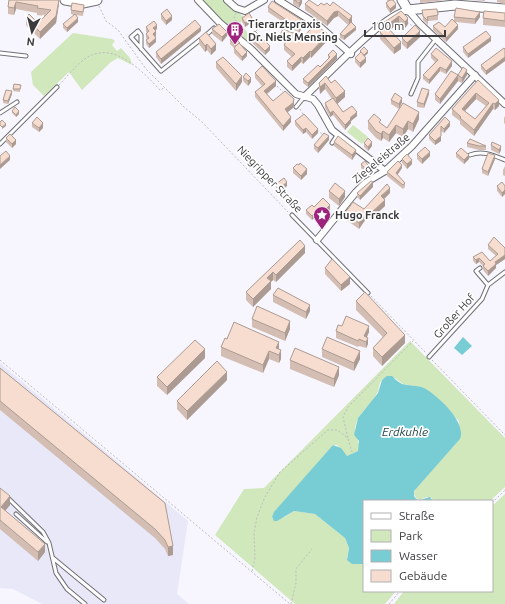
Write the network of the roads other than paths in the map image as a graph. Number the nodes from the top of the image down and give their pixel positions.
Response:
1 (65, 0) edge
2 (97, 0) edge
3 (198, 0) edge
4 (227, 0) edge
5 (264, 0) edge
6 (402, 0) edge
7 (281, 1) edge
8 (456, 2) edge
9 (505, 9) edge
10 (408, 10) junction
11 (220, 23) junction
12 (436, 39) junction
13 (141, 49) junction
14 (0, 53) edge
15 (350, 54) junction
16 (26, 56) dead end
17 (475, 75) junction
18 (57, 87) road end
19 (411, 94) dead end
20 (304, 97) junction
21 (17, 102) dead end
22 (505, 104) edge
23 (296, 107) road end
24 (0, 113) edge
25 (338, 134) junction
26 (332, 142) road end
27 (0, 144) edge
28 (470, 155) edge
29 (505, 160) edge
30 (385, 171) junction
31 (292, 215) road end
32 (317, 240) junction
33 (480, 268) dead end
34 (505, 272) edge
35 (488, 285) junction
36 (368, 293) edge
37 (429, 357) road end
38 (5, 496) edge
39 (20, 508) junction
40 (50, 549) junction
41 (52, 558) junction
42 (104, 600) dead end
43 (85, 604) edge

1 - 2 street
3 - 11 street
4 - 5 street
6 - 10 street
7 - 15 street
8 - 9 street
8 - 10 street
10 - 12 street
10 - 15 street
11 - 13 lane
11 - 20 street
12 - 17 street
12 - 19 lane
13 - 13 lane
14 - 16 lane
15 - 20 street
17 - 22 street
17 - 30 street, Ziegeleistraße
18 - 27 lane
20 - 23 lane
20 - 25 street
21 - 24 lane
25 - 26 lane
25 - 30 street
28 - 29 lane
30 - 32 street, Ziegeleistraße
31 - 32 lane, Niegripper Straße
32 - 36 lane, Niegripper Straße
33 - 35 lane
34 - 35 lane, Großer Hof
35 - 37 lane, Großer Hof
38 - 39 lane
39 - 40 lane
39 - 40 lane
40 - 41 lane
41 - 42 lane
41 - 43 lane

